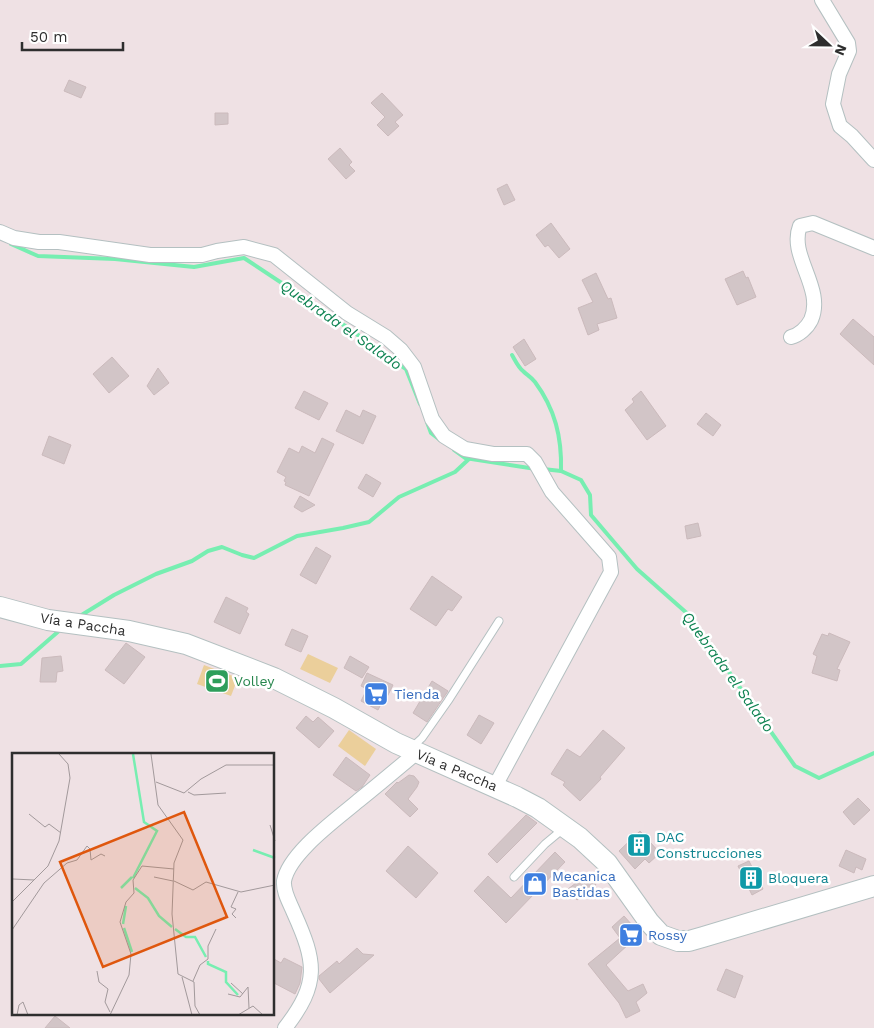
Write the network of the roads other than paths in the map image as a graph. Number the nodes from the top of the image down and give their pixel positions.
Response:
1 (822, 0) edge
2 (874, 160) edge
3 (0, 232) edge
4 (874, 248) edge
5 (791, 338) dead end
6 (0, 607) edge
7 (499, 621) dead end
8 (413, 751) junction
9 (495, 786) junction
10 (566, 827) junction
11 (514, 877) dead end
12 (874, 886) edge
13 (285, 1028) edge

1 - 2 street
3 - 9 street
4 - 5 street
6 - 8 main road, Vía a Paccha
7 - 8 lane
8 - 9 main road, Vía a Paccha
8 - 13 street
9 - 10 main road, Vía a Paccha
10 - 11 lane
10 - 12 main road, Vía a Paccha

